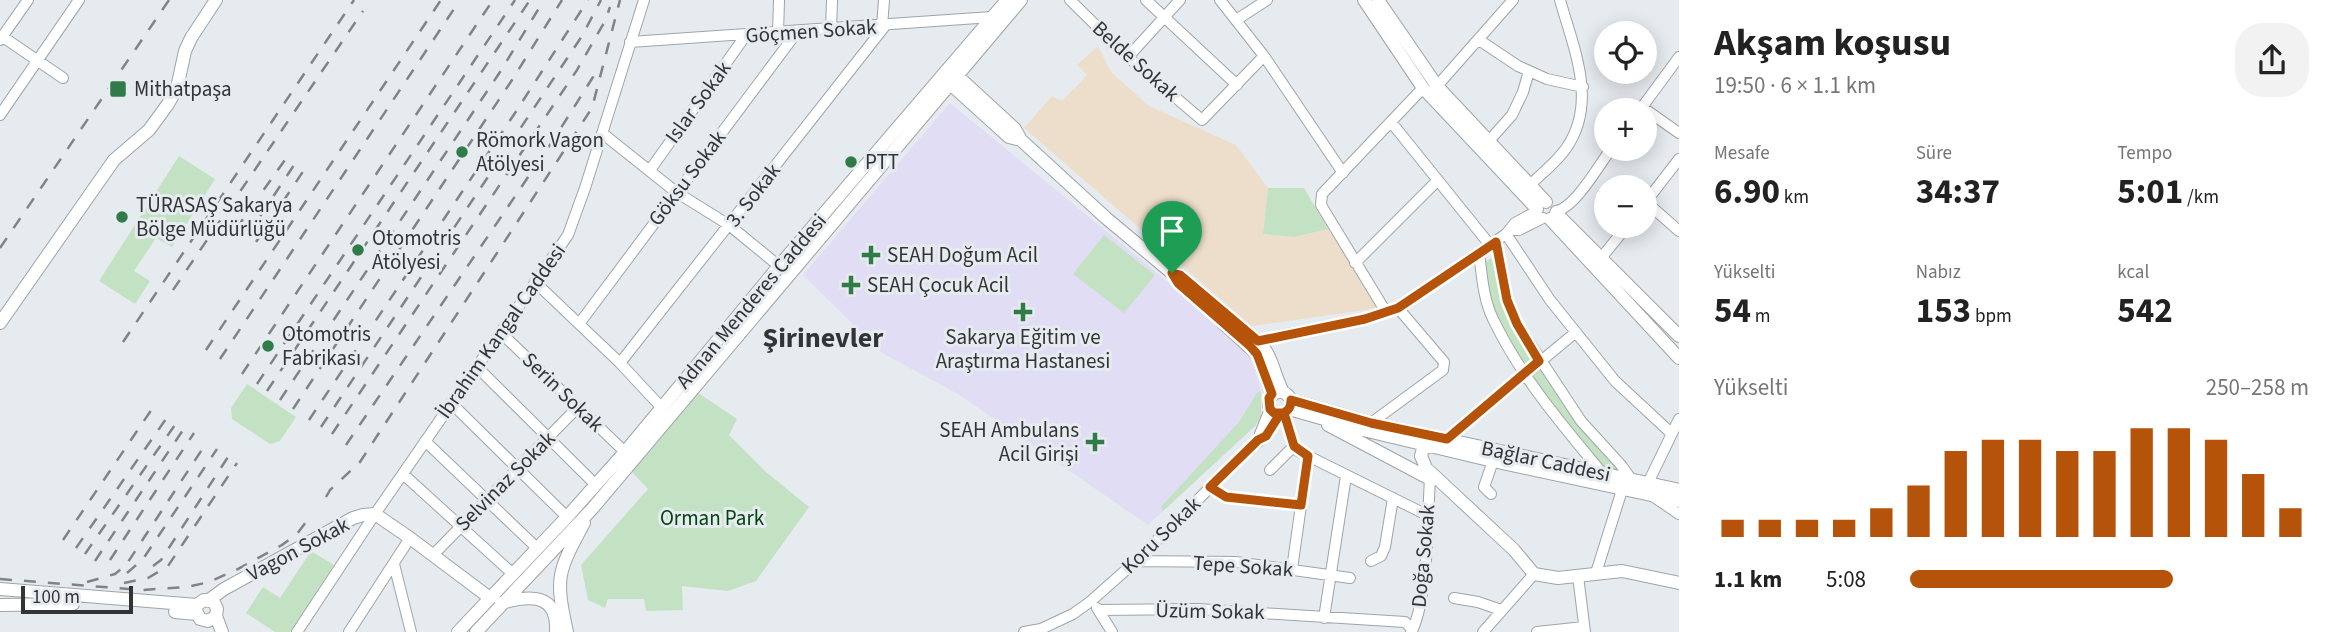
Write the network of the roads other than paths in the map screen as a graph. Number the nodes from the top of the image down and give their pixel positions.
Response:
1 (28, 0) edge
2 (208, 0) edge
3 (216, 0) edge
4 (644, 0) edge
5 (779, 0) edge
6 (832, 0) edge
7 (884, 0) edge
8 (1007, 0) edge
9 (1021, 0) edge
10 (1070, 0) edge
11 (1146, 0) edge
12 (1180, 0) edge
13 (1220, 0) edge
14 (1267, 0) edge
15 (1363, 0) edge
16 (1378, 0) edge
17 (1513, 0) edge
18 (1560, 0) edge
19 (74, 2) edge
20 (1164, 17) junction
21 (992, 18) junction
22 (1236, 20) junction
23 (884, 26) junction
24 (831, 30) junction
25 (797, 32) junction
26 (778, 33) junction
27 (2, 34) edge
28 (746, 35) junction
29 (1479, 40) junction
30 (631, 42) junction
31 (1264, 56) junction
32 (974, 57) junction
33 (1128, 57) junction
34 (1679, 57) edge
35 (37, 62) junction
36 (1529, 71) junction
37 (181, 72) junction
38 (950, 76) junction
39 (63, 78) dead end
40 (1237, 85) junction
41 (1437, 86) junction
42 (1583, 87) junction
43 (1423, 88) junction
44 (976, 93) junction
45 (1648, 98) edge
46 (936, 102) junction
47 (978, 109) junction
48 (0, 115) edge
49 (1657, 118) edge
50 (1391, 122) junction
51 (1679, 132) edge
52 (602, 133) junction
53 (1021, 140) junction
54 (1488, 142) junction
55 (1679, 159) edge
56 (1602, 161) edge
57 (650, 170) junction
58 (1343, 173) junction
59 (1438, 180) junction
60 (1529, 186) junction
61 (1657, 188) edge
62 (676, 192) junction
63 (1547, 212) junction
64 (1657, 212) edge
65 (729, 225) junction
66 (1679, 231) edge
67 (1509, 232) junction
68 (1617, 238) edge
69 (1493, 244) junction
70 (1479, 253) junction
71 (1602, 257) junction
72 (1355, 263) junction
73 (779, 266) junction
74 (535, 282) junction
75 (1398, 308) junction
76 (1386, 312) junction
77 (0, 323) edge
78 (579, 324) junction
79 (500, 332) junction
80 (1576, 332) junction
81 (1679, 336) edge
82 (1254, 343) junction
83 (1679, 358) edge
84 (1539, 361) junction
85 (620, 363) junction
86 (477, 367) junction
87 (1525, 372) junction
88 (451, 403) junction
89 (1281, 404) junction
90 (578, 407) junction
91 (662, 408) junction
92 (1317, 416) junction
93 (1679, 419) edge
94 (1371, 423) junction
95 (1671, 433) junction
96 (549, 437) junction
97 (1447, 439) junction
98 (425, 441) junction
99 (1294, 446) junction
100 (1430, 446) junction
101 (625, 452) junction
102 (1308, 456) junction
103 (1493, 461) junction
104 (518, 467) junction
105 (1270, 470) dead end
106 (403, 474) junction
107 (1603, 474) junction
108 (1346, 475) junction
109 (1430, 479) junction
110 (1631, 479) junction
111 (596, 485) junction
112 (1210, 487) junction
113 (1449, 489) junction
114 (1622, 489) junction
115 (1650, 489) junction
116 (1679, 490) edge
117 (1491, 494) dead end
118 (1393, 498) junction
119 (487, 500) junction
120 (1679, 501) edge
121 (1301, 505) junction
122 (592, 509) junction
123 (375, 514) junction
124 (1679, 514) edge
125 (1427, 515) junction
126 (567, 517) junction
127 (461, 525) junction
128 (410, 538) junction
129 (537, 548) junction
130 (433, 555) junction
131 (1136, 561) junction
132 (1371, 561) dead end
133 (394, 564) junction
134 (1292, 569) junction
135 (1596, 573) junction
136 (513, 574) junction
137 (1534, 574) junction
138 (1329, 575) junction
139 (1577, 576) junction
140 (1350, 578) dead end
141 (1679, 583) edge
142 (0, 589) edge
143 (1454, 598) dead end
144 (495, 601) junction
145 (1091, 601) junction
146 (0, 605) edge
147 (1099, 610) junction
148 (1501, 610) junction
149 (205, 617) edge
150 (1324, 618) junction
151 (461, 628) edge
152 (1409, 628) edge
153 (1585, 629) edge
154 (222, 632) edge
155 (297, 632) edge
156 (349, 632) edge
157 (411, 632) edge
158 (451, 632) edge
159 (476, 632) edge
160 (556, 632) edge
161 (567, 632) edge
162 (1024, 632) edge
163 (1112, 632) edge
164 (1483, 632) edge
165 (1537, 632) edge

1 - 27 street
2 - 37 main road
3 - 37 main road
4 - 30 street, İbrahim Kangal Caddesi
5 - 26 street
6 - 24 street
7 - 23 street
8 - 21 main road, Adnan Menderes Caddesi
9 - 32 main road, Adnan Menderes Caddesi
10 - 33 street, Belde Sokak
11 - 20 street
12 - 20 street
13 - 22 street
14 - 22 street
15 - 43 main road
16 - 41 main road
17 - 29 street
18 - 42 street
19 - 35 street
20 - 33 street
20 - 40 street
21 - 23 street, Göçmen Sokak
21 - 38 main road, Adnan Menderes Caddesi
22 - 31 street
23 - 24 street, Göçmen Sokak
23 - 65 street, 3. Sokak
24 - 25 street, Göçmen Sokak
25 - 26 street, Göçmen Sokak
25 - 62 street, Göksu Sokak
26 - 28 street, Göçmen Sokak
27 - 35 street
28 - 30 street, Göçmen Sokak
28 - 57 street, Islar Sokak
29 - 36 street
29 - 41 street
30 - 52 street, İbrahim Kangal Caddesi
31 - 40 street
31 - 58 street
32 - 38 main road, Adnan Menderes Caddesi
32 - 44 main road
33 - 40 street, Belde Sokak
34 - 45 street
35 - 39 street
35 - 48 street
36 - 42 street
36 - 54 street
37 - 77 main road
38 - 44 main road
38 - 46 main road, Adnan Menderes Caddesi
38 - 47 main road
38 - 73 main road, Adnan Menderes Caddesi
41 - 54 main road
42 - 60 street
43 - 50 street
43 - 63 main road
44 - 53 main road
46 - 47 main road
46 - 122 main road, Adnan Menderes Caddesi
47 - 53 main road
49 - 51 street
50 - 58 street
50 - 59 street
52 - 57 street
52 - 74 street, İbrahim Kangal Caddesi
53 - 82 main road
54 - 60 main road
55 - 61 street
56 - 63 street
57 - 62 street
58 - 72 street
59 - 69 street
59 - 72 street
60 - 63 main road
62 - 65 street
62 - 78 street, Göksu Sokak
63 - 67 street
63 - 71 main road
63 - 83 main road
64 - 66 street
65 - 73 street
65 - 85 street, 3. Sokak
67 - 69 street
67 - 80 street
68 - 71 street
69 - 70 street
69 - 84 street
70 - 75 street
70 - 87 street
71 - 81 main road
72 - 76 street
73 - 91 main road, Adnan Menderes Caddesi
74 - 78 street
74 - 79 street, İbrahim Kangal Caddesi
75 - 76 street
75 - 94 street
76 - 82 street
78 - 85 street
79 - 86 street, İbrahim Kangal Caddesi
79 - 90 street, Serin Sokak
80 - 84 street
80 - 95 street
82 - 89 main road
84 - 87 street
84 - 110 street
85 - 91 street
86 - 88 street, İbrahim Kangal Caddesi
86 - 96 street
87 - 97 street
87 - 107 street
88 - 98 street, İbrahim Kangal Caddesi
88 - 104 street
89 - 92 main road, Bağlar Caddesi
89 - 94 main road, Bağlar Caddesi
89 - 99 street
89 - 112 street, Koru Sokak
90 - 96 street, Selvinaz Sokak
90 - 101 street, Serin Sokak
91 - 101 main road, Adnan Menderes Caddesi
92 - 100 main road, Bağlar Caddesi
92 - 109 main road
93 - 95 street
94 - 97 main road, Bağlar Caddesi
95 - 115 street
96 - 104 street, Selvinaz Sokak
96 - 111 street
97 - 107 main road, Bağlar Caddesi
98 - 106 street, İbrahim Kangal Caddesi
98 - 119 street
99 - 102 street
99 - 105 street
100 - 103 main road, Bağlar Caddesi
100 - 113 main road
101 - 111 main road, Adnan Menderes Caddesi
102 - 108 street
102 - 121 street
103 - 114 main road, Bağlar Caddesi
103 - 117 street
104 - 119 street, Selvinaz Sokak
104 - 126 street
106 - 123 street, İbrahim Kangal Caddesi
106 - 127 street
107 - 110 main road, Bağlar Caddesi
108 - 118 street
108 - 138 street
109 - 113 main road
109 - 125 street, Doğa Sokak
110 - 115 main road, Bağlar Caddesi
111 - 126 main road, Adnan Menderes Caddesi
112 - 121 street
112 - 131 street, Koru Sokak
113 - 137 main road
114 - 115 main road, Bağlar Caddesi
114 - 135 street
115 - 116 main road, Bağlar Caddesi
115 - 120 main road, Bağlar Caddesi
115 - 124 street
118 - 125 street
118 - 132 street
119 - 127 street, Selvinaz Sokak
119 - 129 street
121 - 134 street
122 - 144 main road, Adnan Menderes Caddesi
122 - 161 main road
123 - 128 main road, Vagon Sokak
123 - 149 main road, Vagon Sokak
123 - 155 street, İbrahim Kangal Caddesi
125 - 152 street, Doğa Sokak
126 - 129 main road, Adnan Menderes Caddesi
127 - 130 street, Selvinaz Sokak
127 - 136 street
128 - 130 main road, Vagon Sokak
128 - 133 street
129 - 136 main road, Adnan Menderes Caddesi
130 - 144 main road, Vagon Sokak
131 - 134 street, Tepe Sokak
131 - 145 street, Koru Sokak
133 - 156 street
133 - 157 street
134 - 138 street, Tepe Sokak
135 - 139 main road
135 - 141 main road
136 - 144 main road, Adnan Menderes Caddesi
137 - 139 main road
137 - 148 street
138 - 140 street, Tepe Sokak
138 - 150 street
139 - 153 street
142 - 149 main road
143 - 148 street
144 - 151 main road
144 - 159 main road
144 - 160 main road
145 - 147 street
145 - 162 street, Koru Sokak
146 - 149 main road
147 - 150 street, Üzüm Sokak
147 - 163 street
148 - 164 street
149 - 154 main road
150 - 152 street, Üzüm Sokak
151 - 158 main road
153 - 165 street

